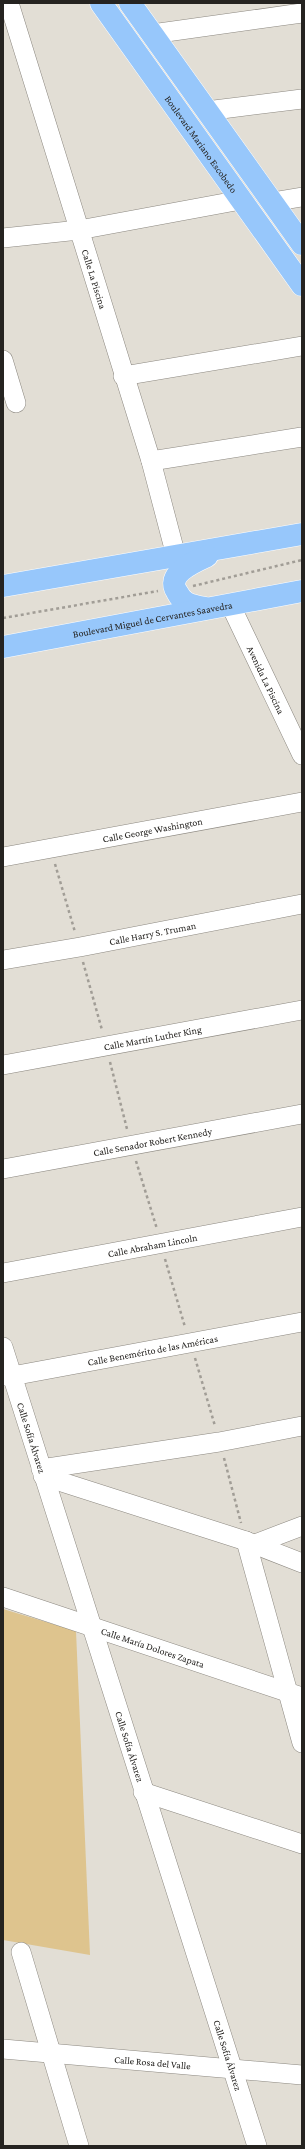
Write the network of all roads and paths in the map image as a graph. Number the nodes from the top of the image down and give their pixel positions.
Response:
1 (9, 3) edge
2 (101, 3) edge
3 (130, 3) edge
4 (302, 13) edge
5 (152, 34) junction
6 (302, 99) edge
7 (206, 111) junction
8 (302, 197) edge
9 (241, 200) junction
10 (272, 202) junction
11 (79, 230) junction
12 (3, 238) edge
13 (302, 244) edge
14 (302, 285) edge
15 (302, 346) edge
16 (3, 360) edge
17 (123, 376) junction
18 (16, 403) dead end
19 (302, 437) edge
20 (150, 461) junction
21 (302, 534) edge
22 (226, 547) junction
23 (176, 556) junction
24 (302, 560) edge
25 (3, 586) edge
26 (175, 589) junction
27 (302, 591) edge
28 (230, 604) junction
29 (206, 608) junction
30 (3, 618) edge
31 (3, 647) edge
32 (302, 755) edge
33 (302, 802) edge
34 (3, 857) edge
35 (302, 904) edge
36 (3, 960) edge
37 (302, 1010) edge
38 (3, 1065) edge
39 (302, 1114) edge
40 (3, 1169) edge
41 (302, 1217) edge
42 (3, 1273) edge
43 (302, 1322) edge
44 (3, 1347) edge
45 (7, 1376) edge
46 (302, 1426) edge
47 (219, 1442) junction
48 (42, 1473) junction
49 (302, 1526) edge
50 (250, 1543) junction
51 (302, 1563) edge
52 (3, 1597) edge
53 (90, 1625) junction
54 (294, 1695) edge
55 (302, 1743) edge
56 (143, 1792) junction
57 (302, 1844) edge
58 (21, 1952) dead end
59 (3, 2049) edge
60 (50, 2052) junction
61 (233, 2068) junction
62 (302, 2075) edge
63 (80, 2146) edge
64 (257, 2146) edge

1 - 11 street, Calle La Piscina
2 - 9 main road, Boulevard Mariano Escobedo
3 - 5 main road
4 - 5 street
5 - 7 main road
6 - 7 street
7 - 10 main road
8 - 10 street
9 - 11 street
9 - 14 main road, Boulevard Mariano Escobedo
10 - 13 main road
11 - 12 street
11 - 17 street, Calle La Piscina
15 - 17 street
16 - 18 street
17 - 20 street, Calle La Piscina
19 - 20 street
20 - 23 street, Calle La Piscina
21 - 22 main road
22 - 23 main road
22 - 26 main road
23 - 25 main road
24 - 26 path
26 - 29 main road
26 - 30 path
27 - 28 main road, Boulevard Miguel de Cervantes Saavedra
28 - 29 main road, Boulevard Miguel de Cervantes Saavedra
28 - 32 street, Avenida La Piscina
29 - 31 main road, Boulevard Miguel de Cervantes Saavedra
33 - 34 street, Calle George Washington
35 - 36 street, Calle Harry S. Truman
37 - 38 street, Calle Martín Luther King
39 - 40 street, Calle Senador Robert Kennedy
41 - 42 street, Calle Abraham Lincoln
43 - 45 street, Calle Benemérito de las Américas
44 - 45 street, Calle Sofía Álvarez
45 - 48 street, Calle Sofía Álvarez
46 - 47 street
47 - 48 street
47 - 50 path
48 - 50 street
48 - 53 street, Calle Sofía Álvarez
49 - 50 street
50 - 51 street
50 - 54 street
52 - 53 street, Calle María Dolores Zapata
53 - 54 street, Calle María Dolores Zapata
53 - 56 street, Calle Sofía Álvarez
54 - 55 street
56 - 57 street
56 - 61 street, Calle Sofía Álvarez
58 - 60 street
59 - 60 street, Calle Rosa del Valle
60 - 61 street, Calle Rosa del Valle
60 - 63 street
61 - 62 street, Calle Rosa del Valle
61 - 64 street, Calle Sofía Álvarez

